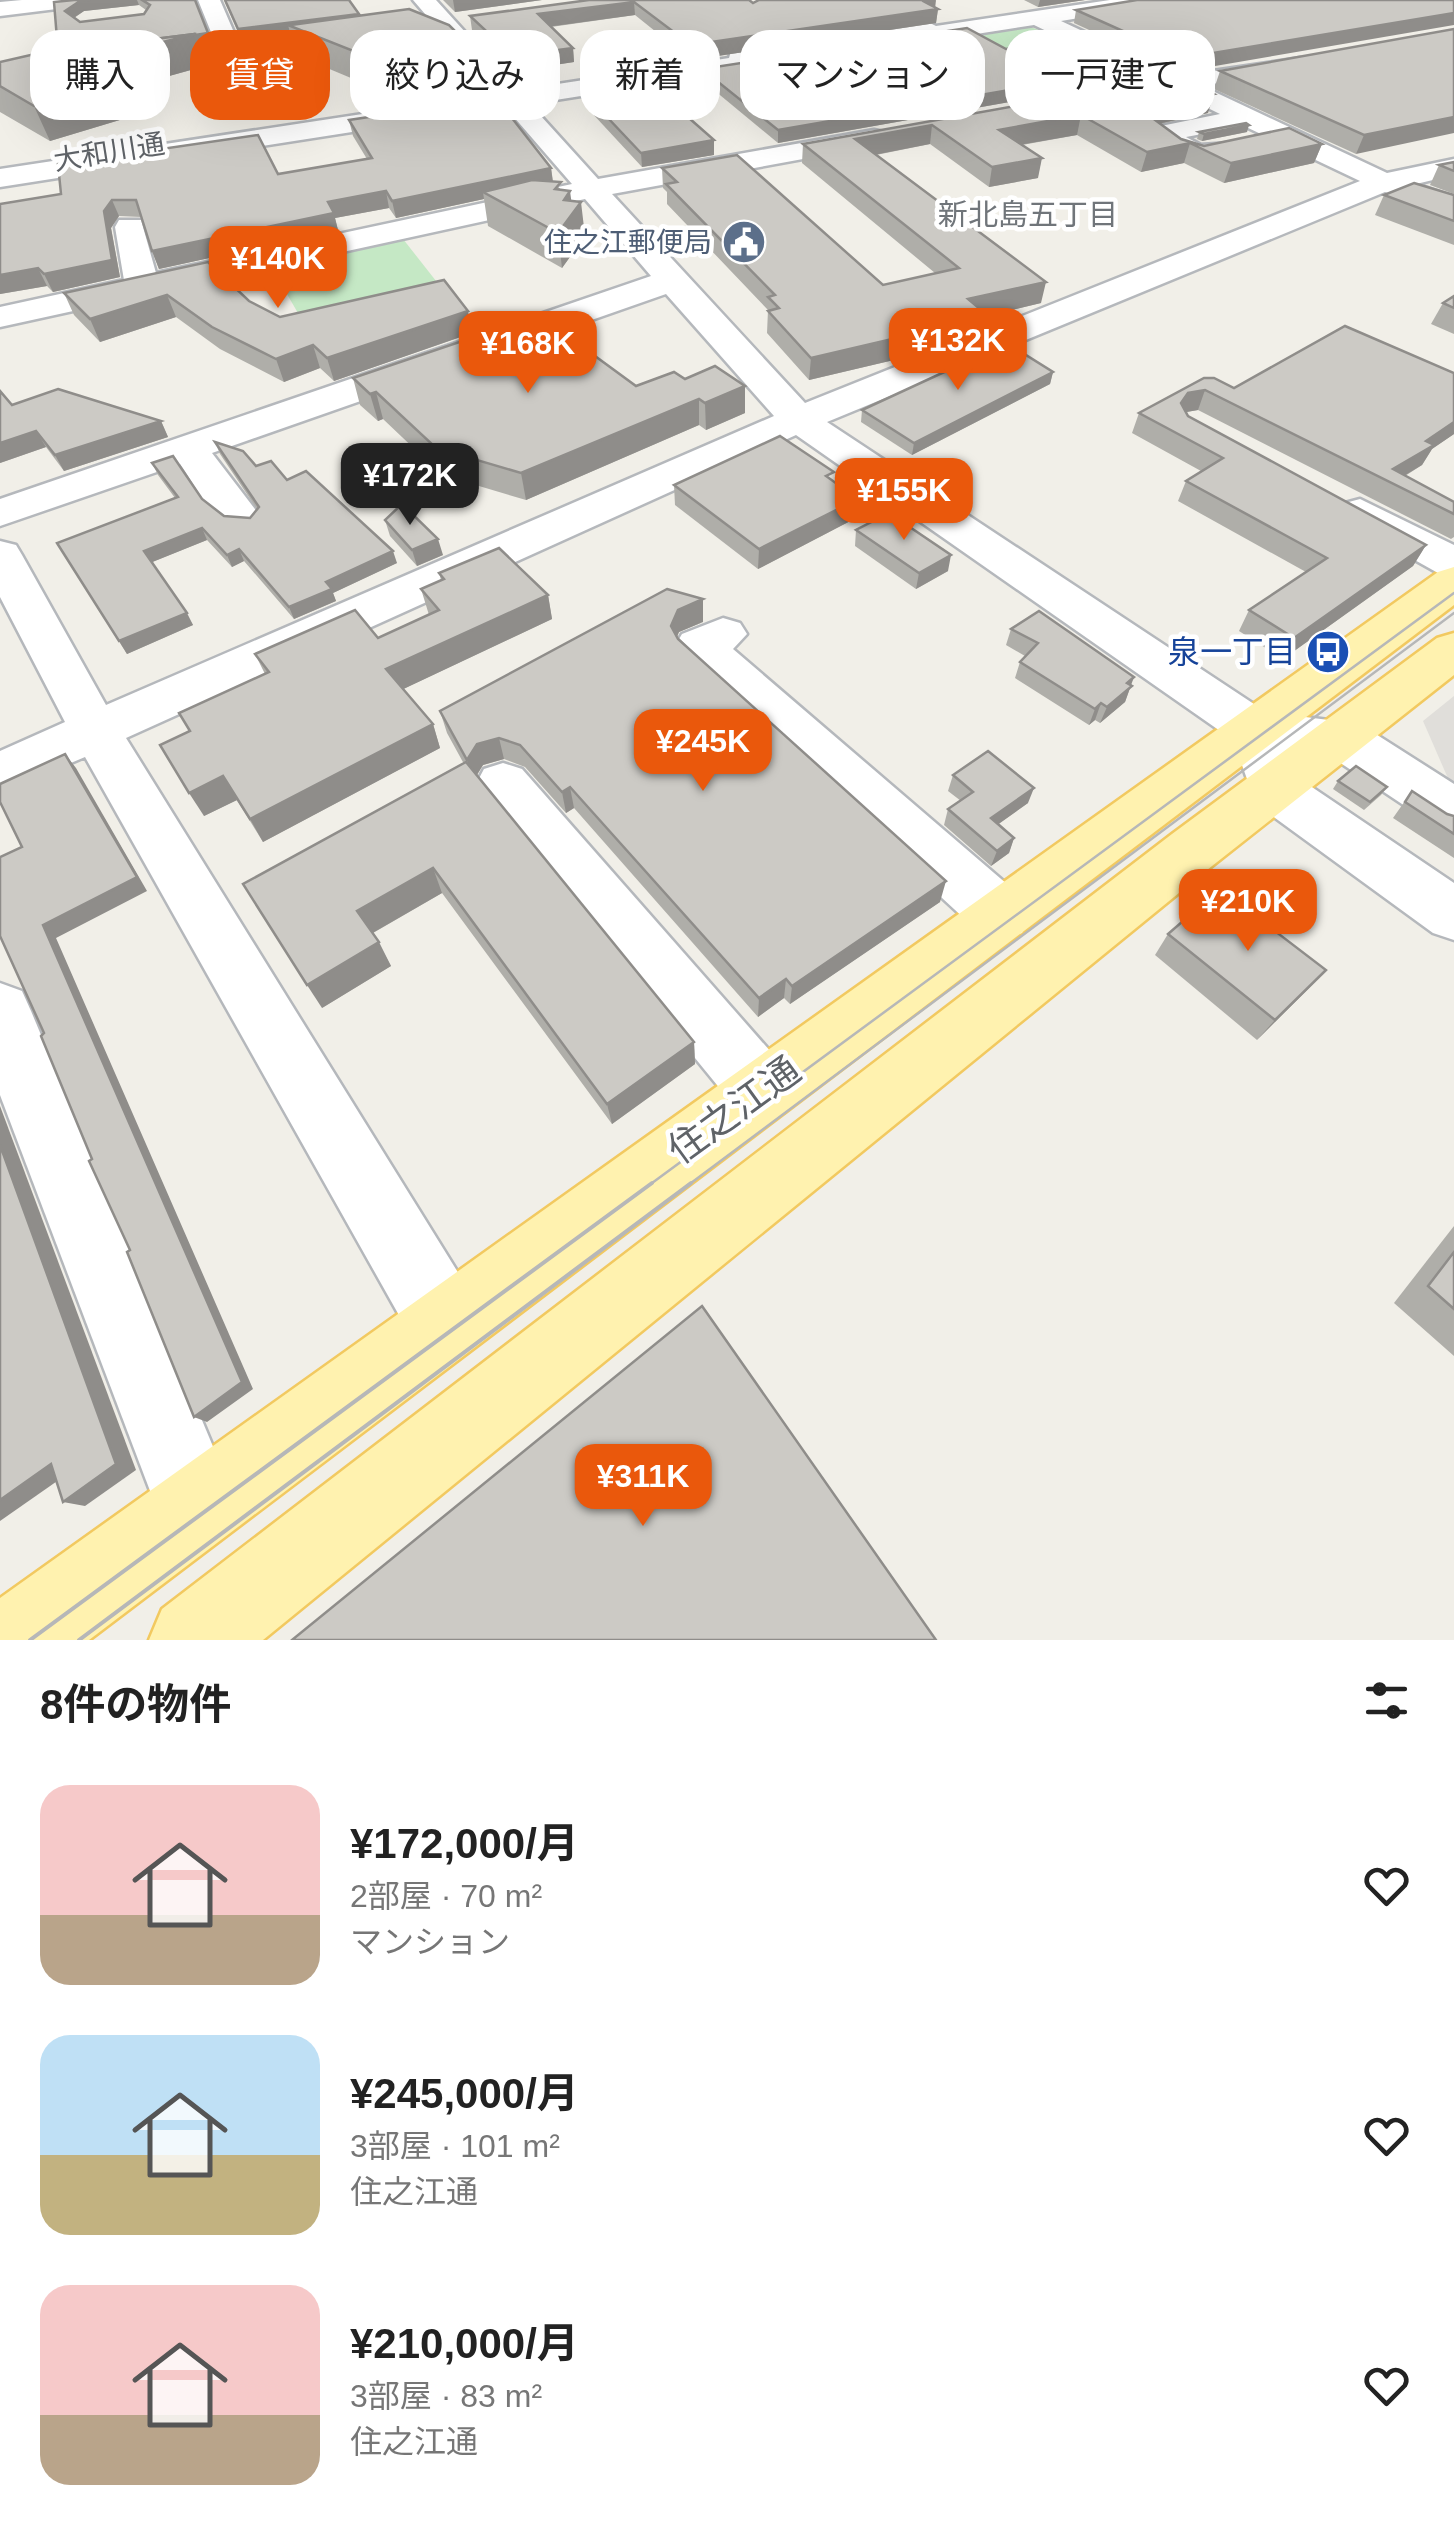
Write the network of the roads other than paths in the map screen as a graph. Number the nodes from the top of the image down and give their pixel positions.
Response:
1 (1108, 0) edge
2 (1152, 0) edge
3 (0, 10) edge
4 (1022, 10) edge
5 (87, 14) edge
6 (430, 17) edge
7 (483, 18) edge
8 (207, 20) edge
9 (271, 30) edge
10 (1064, 30) edge
11 (170, 41) edge
12 (1309, 60) edge
13 (1215, 76) edge
14 (30, 79) edge
15 (0, 83) edge
16 (560, 87) edge
17 (1215, 102) edge
18 (1247, 117) junction
19 (350, 119) edge
20 (359, 120) edge
21 (529, 120) edge
22 (903, 132) edge
23 (1286, 135) junction
24 (1454, 167) edge
25 (0, 169) edge
26 (0, 178) edge
27 (1384, 182) junction
28 (591, 189) junction
29 (1454, 206) edge
30 (130, 227) dead end
31 (673, 280) junction
32 (142, 286) junction
33 (0, 317) edge
34 (800, 419) junction
35 (188, 448) junction
36 (1323, 492) edge
37 (0, 513) edge
38 (240, 516) edge
39 (0, 555) edge
40 (1454, 563) edge
41 (1454, 582) edge
42 (723, 634) dead end
43 (1454, 650) edge
44 (96, 732) junction
45 (1342, 738) junction
46 (1265, 760) junction
47 (0, 773) edge
48 (503, 784) dead end
49 (1454, 811) edge
50 (1001, 915) junction
51 (1454, 915) edge
52 (0, 1011) edge
53 (762, 1090) junction
54 (446, 1322) junction
55 (195, 1504) junction
56 (16, 1640) edge
57 (193, 1640) edge

1 - 4 street, 大和川通
2 - 4 street, 大和川通
3 - 5 street
4 - 10 street
4 - 16 street, 大和川通
6 - 7 street
8 - 9 street
8 - 11 street
12 - 13 street
14 - 15 street
17 - 18 street
18 - 23 street
18 - 23 street
19 - 25 street, 大和川通
20 - 26 street, 大和川通
21 - 28 street
22 - 28 street
23 - 27 street
24 - 27 street
27 - 29 street
27 - 34 street
28 - 31 street
28 - 32 street
30 - 32 street
31 - 34 street
31 - 35 street
32 - 33 street
34 - 44 street
34 - 46 street
35 - 37 street
35 - 38 street
36 - 40 street
39 - 44 street
41 - 46 main road, 住之江通
42 - 50 street
43 - 45 main road, 住之江通
44 - 47 street
44 - 54 street
45 - 46 main road, 住之江通
45 - 49 street
46 - 50 main road, 住之江通
46 - 51 street
46 - 57 main road, 住之江通
48 - 53 street
50 - 53 main road, 住之江通
52 - 55 street
53 - 54 main road, 住之江通
54 - 55 main road, 住之江通
55 - 56 main road, 住之江通

